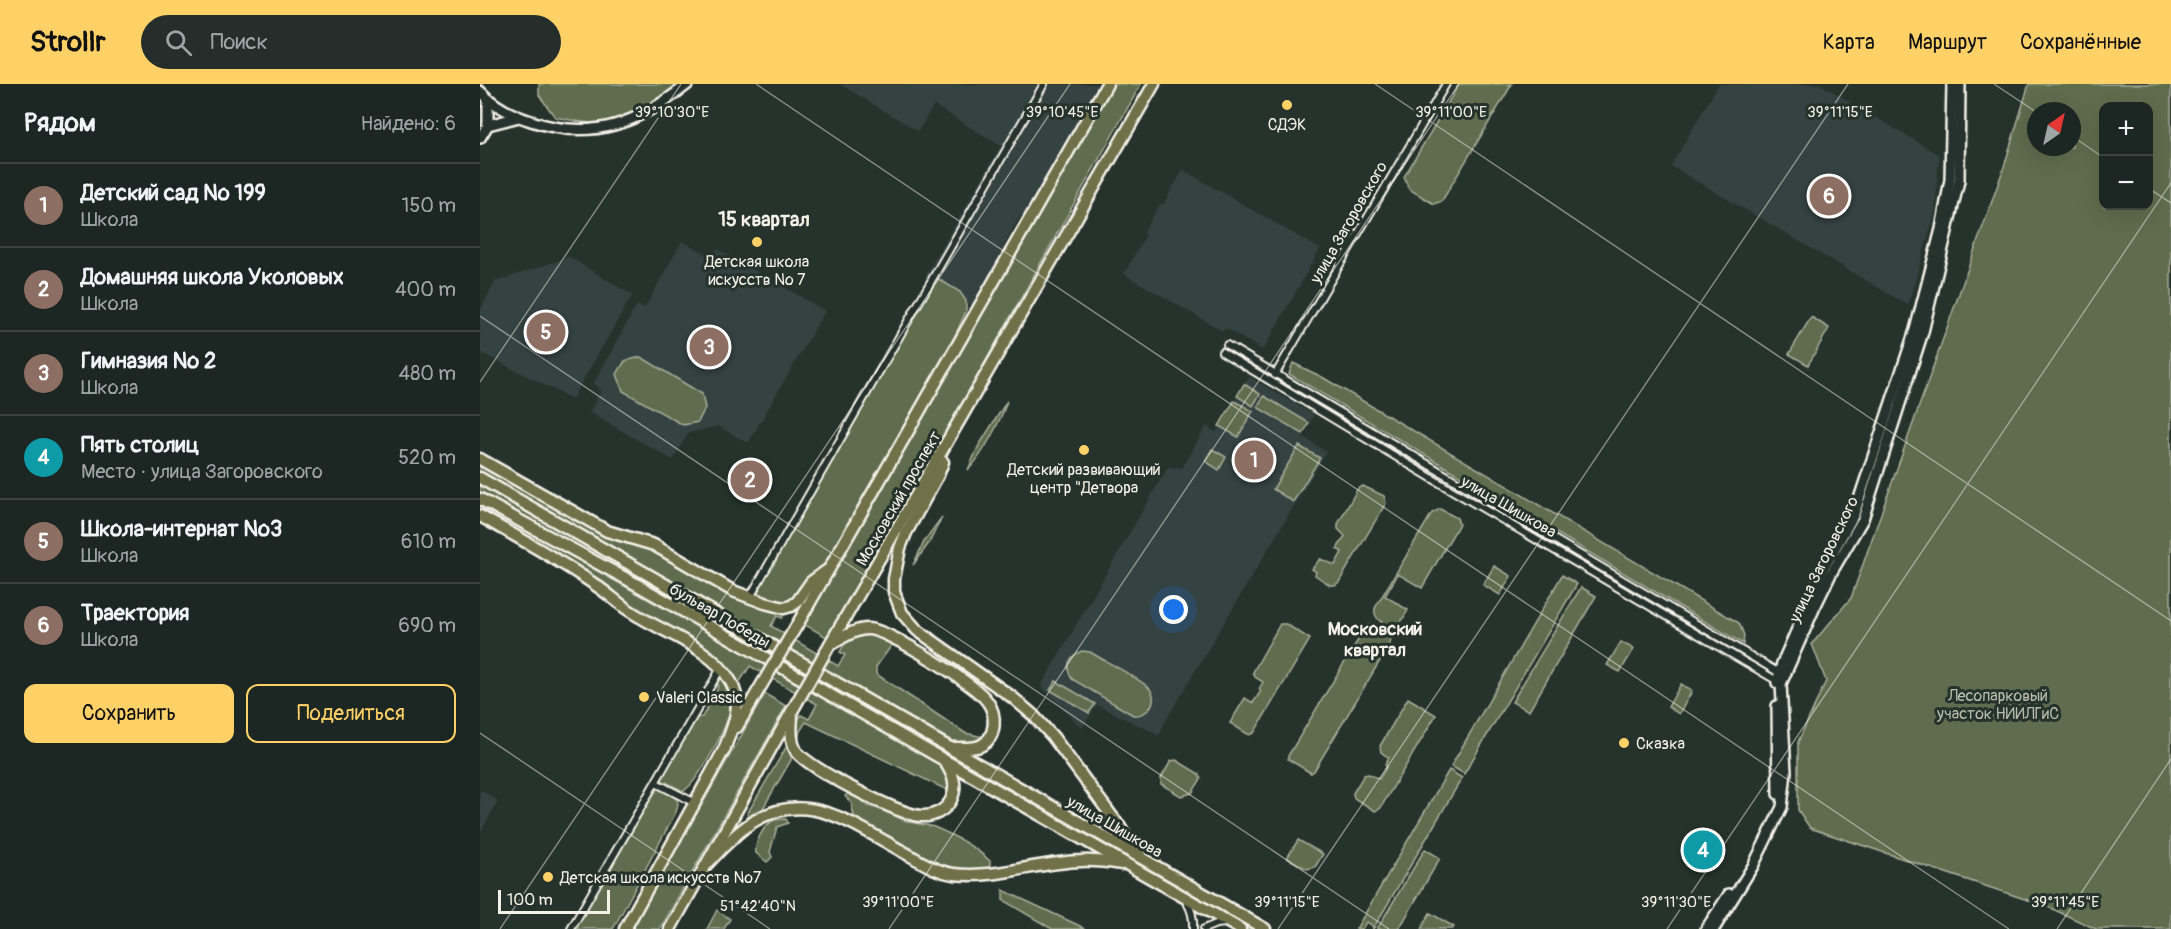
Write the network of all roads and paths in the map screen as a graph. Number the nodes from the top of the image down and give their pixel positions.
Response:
1 (688, 84) edge
2 (1044, 84) edge
3 (1107, 84) edge
4 (1154, 84) edge
5 (1446, 84) edge
6 (1952, 84) edge
7 (1960, 84) edge
8 (480, 91) edge
9 (488, 100) junction
10 (519, 117) junction
11 (488, 125) junction
12 (480, 138) edge
13 (1227, 345) dead end
14 (1222, 352) dead end
15 (1275, 375) junction
16 (953, 433) junction
17 (480, 459) edge
18 (480, 478) edge
19 (480, 499) edge
20 (480, 516) edge
21 (831, 567) junction
22 (750, 597) junction
23 (830, 644) junction
24 (721, 667) junction
25 (1780, 678) junction
26 (792, 711) junction
27 (950, 748) junction
28 (723, 752) junction
29 (943, 759) junction
30 (656, 783) junction
31 (695, 803) junction
32 (1147, 862) junction
33 (706, 865) junction
34 (1128, 865) junction
35 (1183, 896) junction
36 (1230, 923) junction
37 (571, 929) edge
38 (625, 929) edge
39 (670, 929) edge
40 (1193, 929) edge
41 (1204, 929) edge
42 (1240, 929) edge
43 (1265, 929) edge
44 (1706, 929) edge
45 (1714, 929) edge

1 - 10 street
2 - 22 street
3 - 21 main road, Московский проспект
4 - 16 main road, Московский проспект
5 - 15 street, улица Загоровского
6 - 25 street, улица Загоровского
7 - 25 street, улица Загоровского
8 - 9 street
9 - 10 street
9 - 11 street
10 - 11 street
11 - 12 street
13 - 15 street, улица Шишкова
14 - 25 street, улица Шишкова
15 - 25 street, улица Шишкова
16 - 23 main road, Московский проспект
16 - 32 main road
17 - 22 main road
18 - 27 main road, бульвар Победы
19 - 29 main road, бульвар Победы
20 - 24 main road
21 - 22 main road
21 - 28 main road, Московский проспект, bridge
23 - 26 main road, Московский проспект, bridge
23 - 27 main road
24 - 28 main road
24 - 30 street
25 - 44 street, улица Загоровского
25 - 45 street, улица Загоровского
26 - 29 main road
26 - 33 main road, Московский проспект
27 - 32 main road, улица Шишкова
28 - 31 main road, Московский проспект
29 - 34 main road, улица Шишкова
30 - 31 street
30 - 37 street
31 - 38 main road, Московский проспект
32 - 43 main road, улица Шишкова
33 - 34 main road
33 - 39 main road, Московский проспект
34 - 35 main road, улица Шишкова
35 - 36 main road, улица Шишкова
35 - 40 street
36 - 41 street
36 - 42 main road, улица Шишкова

